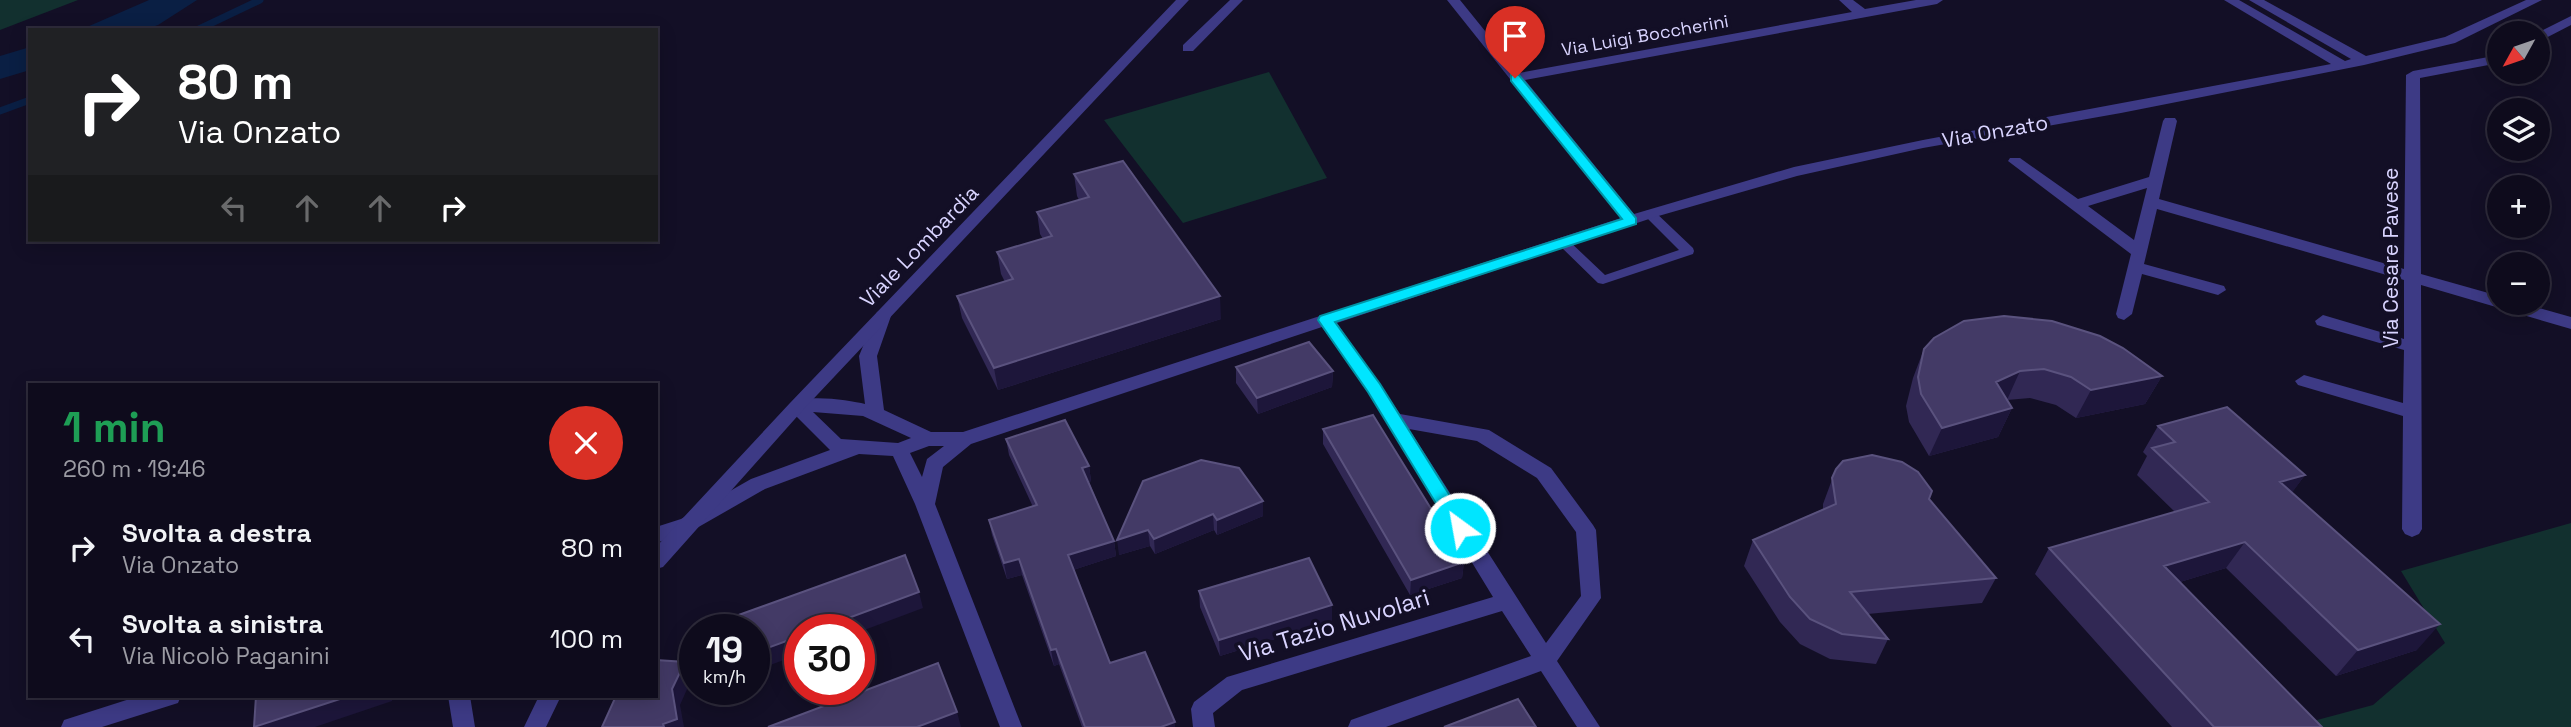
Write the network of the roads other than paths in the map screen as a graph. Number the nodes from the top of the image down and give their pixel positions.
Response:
1 (1183, 0) edge
2 (1237, 0) edge
3 (1453, 0) edge
4 (1844, 0) edge
5 (1937, 0) edge
6 (2230, 0) edge
7 (2255, 0) edge
8 (2536, 0) edge
9 (1864, 15) junction
10 (2571, 20) edge
11 (2550, 31) edge
12 (2433, 44) junction
13 (1188, 48) dead end
14 (2364, 61) junction
15 (2487, 62) edge
16 (2343, 65) junction
17 (2475, 65) junction
18 (1515, 78) junction
19 (2170, 121) dead end
20 (2015, 161) dead end
21 (2156, 180) junction
22 (2151, 202) junction
23 (2076, 205) junction
24 (1650, 214) junction
25 (1631, 221) junction
26 (1563, 243) junction
27 (2137, 259) junction
28 (2412, 276) junction
29 (2218, 290) dead end
30 (2487, 298) edge
31 (2124, 314) dead end
32 (2544, 315) edge
33 (883, 316) junction
34 (1326, 320) junction
35 (2323, 321) dead end
36 (2571, 323) edge
37 (2413, 347) junction
38 (2304, 381) dead end
39 (796, 407) junction
40 (875, 411) junction
41 (2414, 413) junction
42 (1394, 419) junction
43 (928, 439) junction
44 (964, 439) junction
45 (857, 447) junction
46 (899, 450) junction
47 (925, 504) junction
48 (688, 524) junction
49 (2412, 529) dead end
50 (658, 535) edge
51 (658, 559) edge
52 (1506, 600) junction
53 (1546, 660) junction
54 (164, 698) edge
55 (459, 698) edge
56 (549, 698) edge
57 (72, 727) edge
58 (464, 727) edge
59 (535, 727) edge
60 (1011, 727) edge
61 (1204, 727) edge
62 (1359, 727) edge
63 (1589, 727) edge

1 - 33 street, Viale Lombardia
2 - 13 street
3 - 18 street
4 - 9 street
5 - 9 street, Via Luigi Boccherini
6 - 16 street
7 - 14 street
8 - 12 street, Via Onzato
9 - 18 street, Via Luigi Boccherini
10 - 11 street
12 - 14 street, Via Onzato
12 - 17 street
14 - 16 street, Via Onzato
15 - 17 street, Via Cesare Pavese
16 - 24 street, Via Onzato
17 - 28 street, Via Cesare Pavese
18 - 25 street
19 - 21 street
20 - 23 street
21 - 22 street
21 - 23 street
22 - 27 street
22 - 28 street
23 - 27 street
24 - 25 street, Via Onzato
24 - 26 lane
25 - 26 street, Via Onzato
26 - 34 street, Via Onzato
27 - 29 street
27 - 31 street
28 - 30 street
28 - 37 street, Via Cesare Pavese
32 - 36 street
33 - 39 street, Viale Lombardia
33 - 40 street
34 - 42 street
34 - 44 street, Via Onzato
35 - 37 street
37 - 41 street, Via Cesare Pavese
38 - 41 street
39 - 40 street
39 - 45 street
39 - 48 street, Viale Lombardia
40 - 43 street
41 - 49 street, Via Cesare Pavese
42 - 52 street
42 - 53 street
43 - 44 street
43 - 46 street
44 - 47 street
45 - 46 street
45 - 48 street
46 - 47 street
47 - 60 street
48 - 50 street
48 - 51 street, Viale Lombardia
52 - 53 street
52 - 61 street, Via Tazio Nuvolari
53 - 62 street
53 - 63 street
54 - 57 street
55 - 58 street
56 - 59 street

